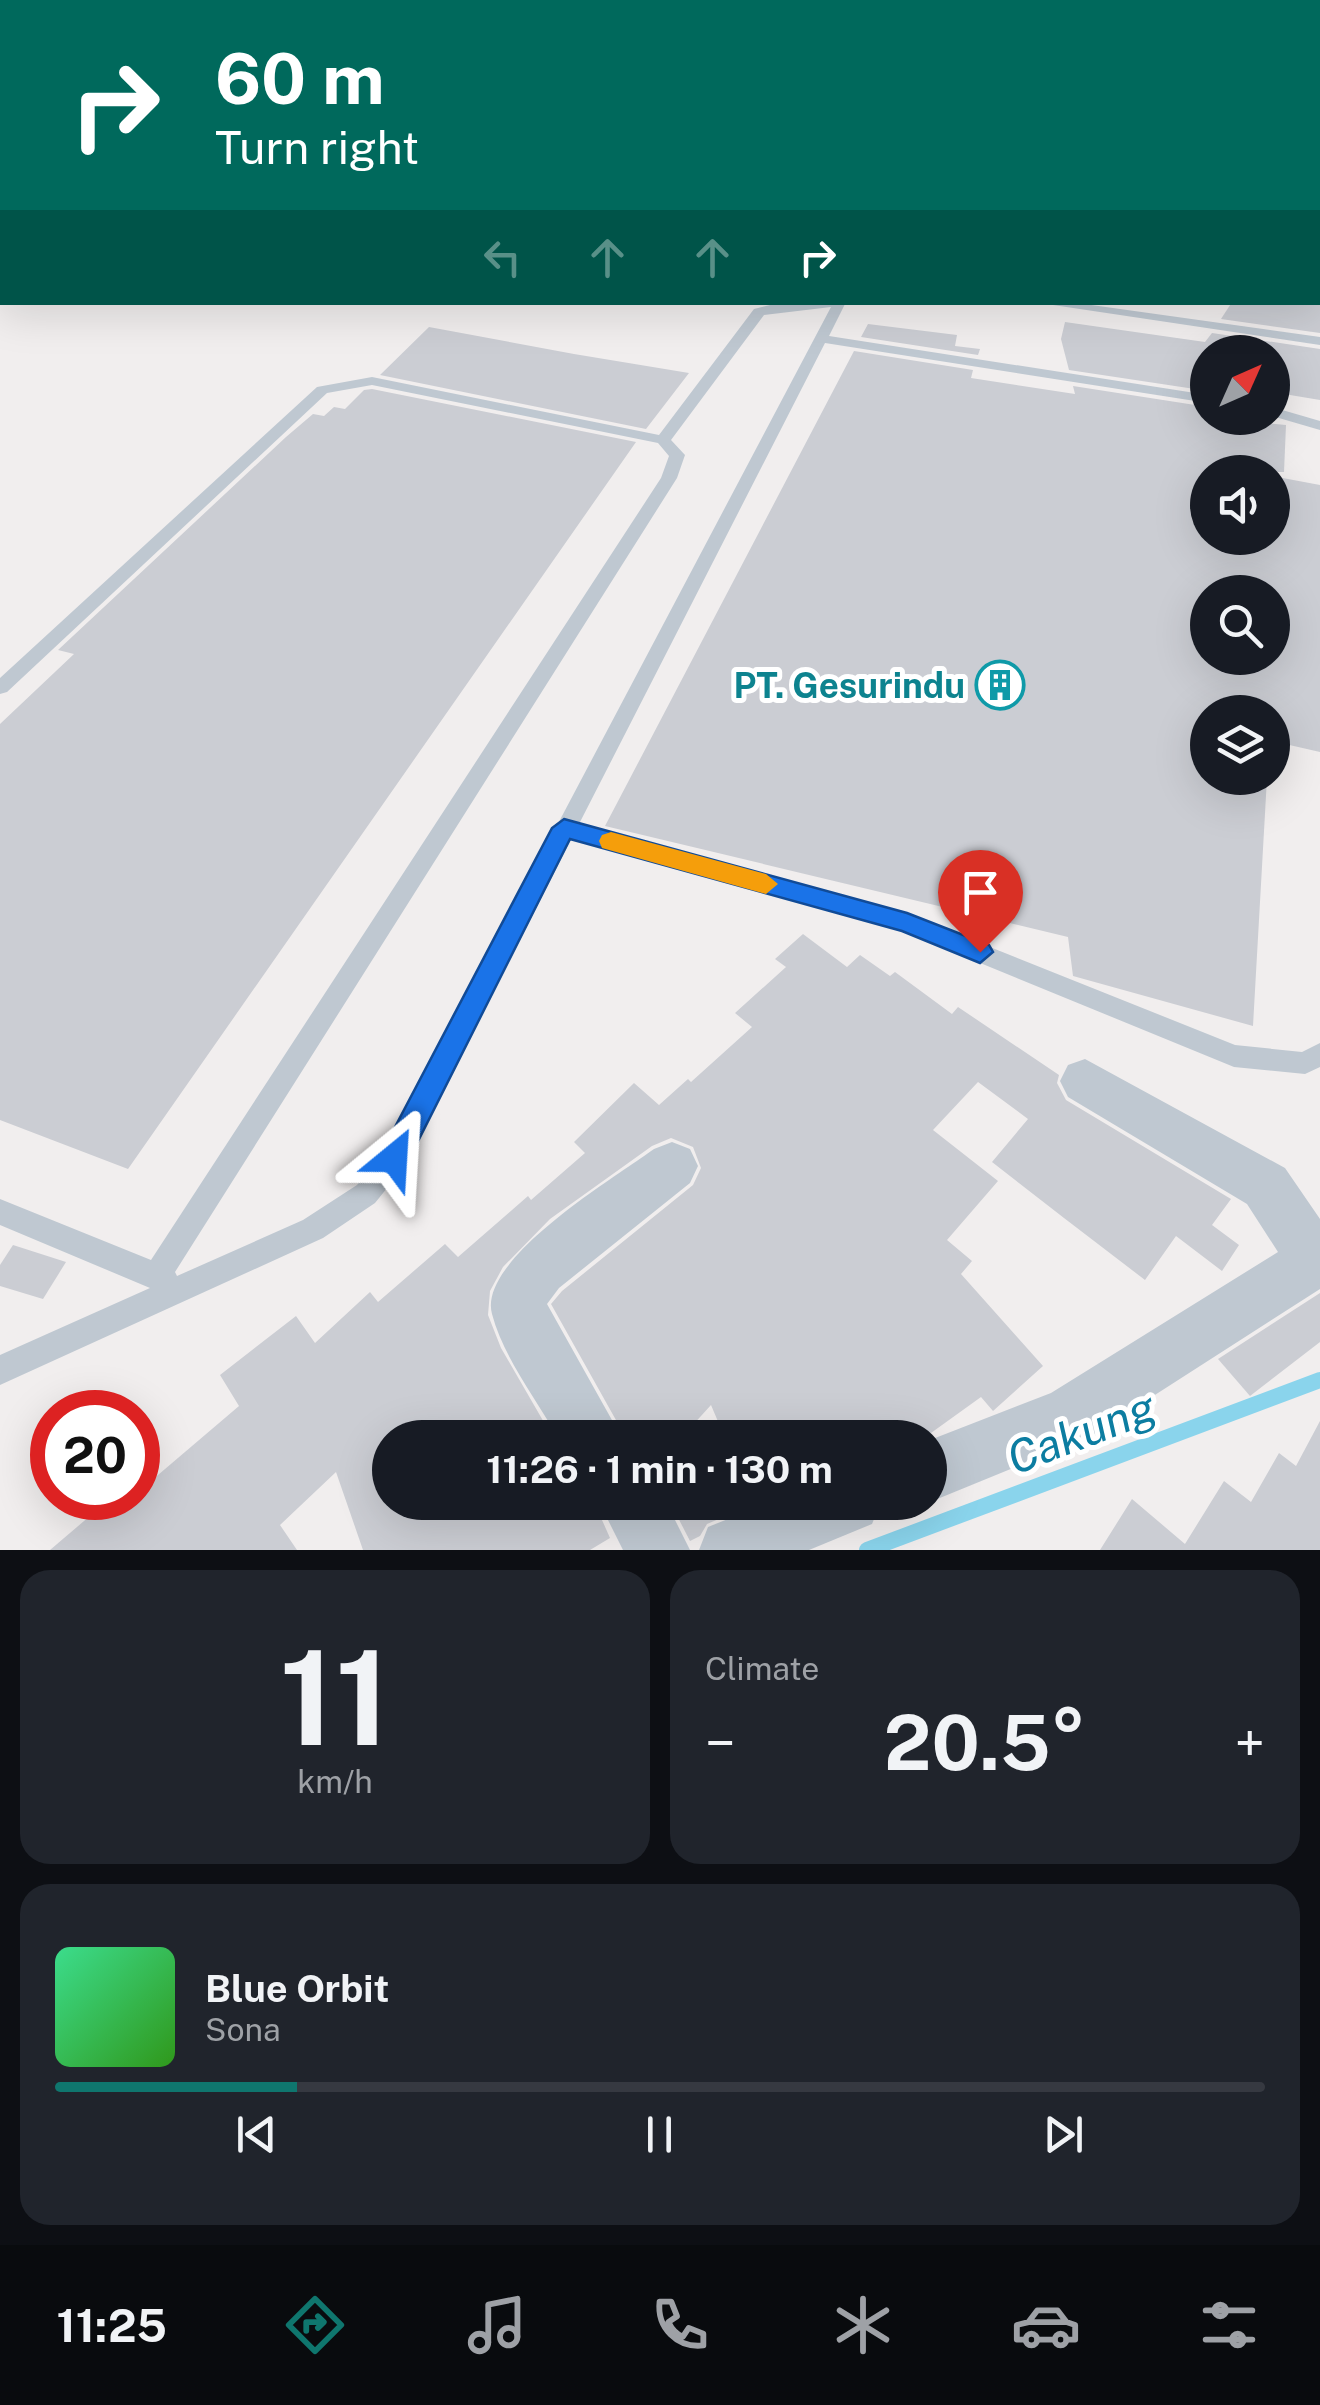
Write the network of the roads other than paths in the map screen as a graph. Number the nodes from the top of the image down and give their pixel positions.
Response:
1 (809, 305) edge
2 (839, 305) edge
3 (1060, 305) edge
4 (825, 338) junction
5 (1320, 342) edge
6 (1190, 395) edge
7 (1290, 417) edge
8 (1320, 426) edge
9 (663, 440) junction
10 (0, 688) edge
11 (564, 828) junction
12 (1320, 1054) edge
13 (1084, 1081) dead end
14 (672, 1166) dead end
15 (0, 1212) edge
16 (1317, 1258) edge
17 (156, 1277) junction
18 (185, 1288) junction
19 (0, 1370) edge
20 (582, 1420) edge
21 (947, 1463) edge
22 (640, 1520) edge
23 (805, 1520) edge
24 (658, 1550) edge
25 (731, 1550) edge

1 - 9 lane
2 - 4 lane
3 - 5 lane
4 - 6 lane
4 - 11 lane
7 - 8 lane
9 - 10 lane
9 - 17 lane
11 - 12 lane
11 - 18 lane
13 - 16 street
14 - 20 street
15 - 17 lane
16 - 21 street
17 - 18 lane
18 - 19 lane
22 - 24 street
23 - 25 street

